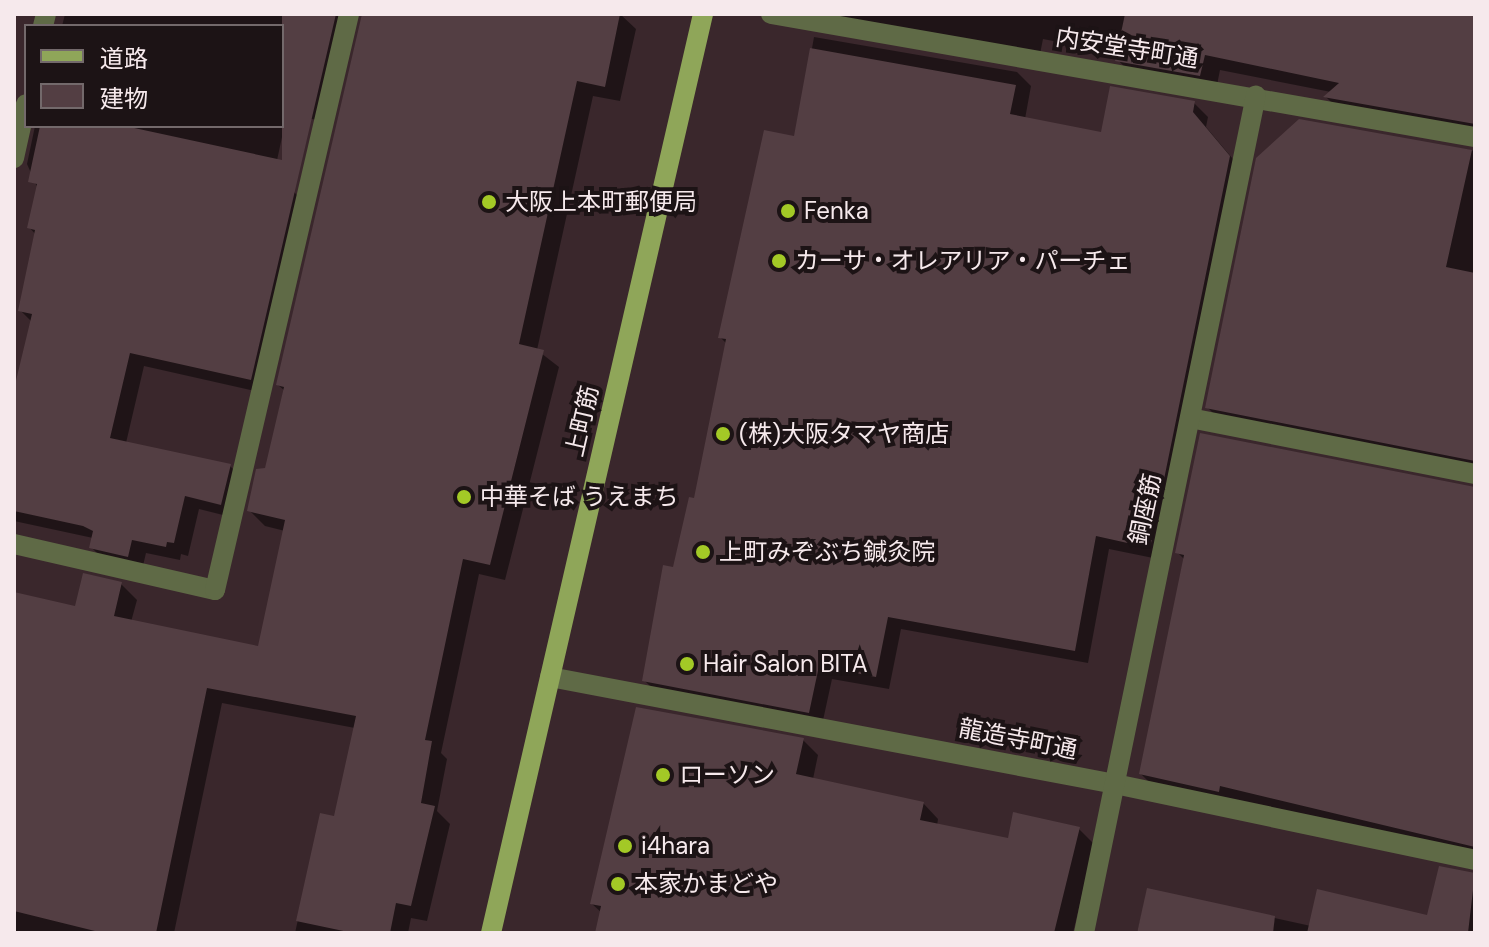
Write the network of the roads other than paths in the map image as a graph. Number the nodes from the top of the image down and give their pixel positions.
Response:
1 (349, 14) edge
2 (703, 14) edge
3 (771, 14) edge
4 (1256, 95) junction
5 (24, 113) edge
6 (1475, 137) edge
7 (14, 158) edge
8 (1190, 418) junction
9 (1475, 474) edge
10 (14, 544) edge
11 (550, 677) junction
12 (1115, 784) junction
13 (1475, 860) edge
14 (491, 933) edge
15 (1084, 933) edge

1 - 10 street
2 - 11 main road, 上町筋
3 - 4 street, 内安堂寺町通
4 - 6 street, 内安堂寺町通
4 - 8 street, 銅座筋
5 - 7 street
8 - 9 street
8 - 12 street, 銅座筋
11 - 12 street, 龍造寺町通
11 - 14 main road, 上町筋
12 - 13 street, 龍造寺町通
12 - 15 street, 銅座筋

